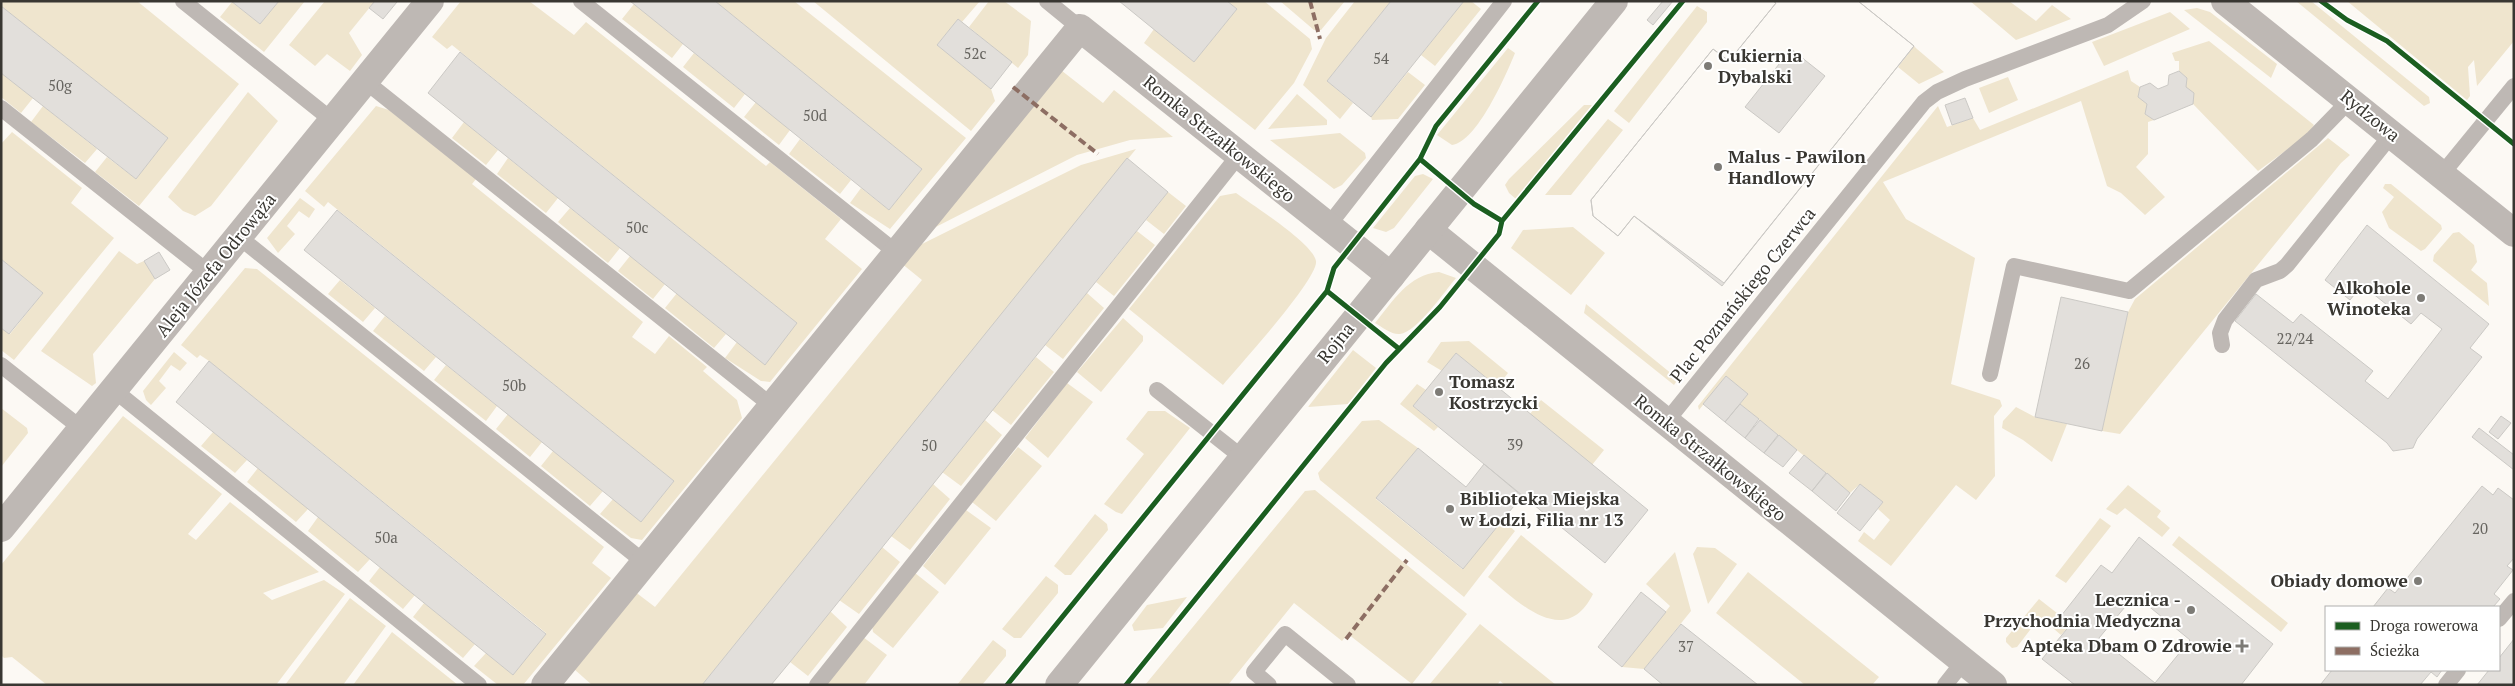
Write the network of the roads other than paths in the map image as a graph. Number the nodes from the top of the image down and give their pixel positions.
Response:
1 (183, 1) edge
2 (430, 1) edge
3 (581, 1) edge
4 (1047, 1) edge
5 (1504, 1) edge
6 (1614, 1) edge
7 (2143, 1) edge
8 (2228, 2) edge
9 (1080, 28) junction
10 (365, 81) junction
11 (2514, 86) edge
12 (2350, 100) junction
13 (1, 108) edge
14 (333, 121) junction
15 (2392, 134) junction
16 (1239, 155) junction
17 (2442, 174) junction
18 (1328, 226) junction
19 (1428, 230) junction
20 (2514, 233) edge
21 (238, 237) junction
22 (897, 253) junction
23 (209, 273) junction
24 (1391, 276) junction
25 (2222, 345) dead end
26 (1, 365) edge
27 (1990, 374) dead end
28 (114, 390) junction
29 (1157, 390) dead end
30 (772, 406) junction
31 (1666, 422) junction
32 (82, 429) junction
33 (1243, 458) junction
34 (1, 528) edge
35 (644, 562) junction
36 (2514, 601) edge
37 (2500, 618) edge
38 (1964, 661) junction
39 (2457, 671) edge
40 (479, 685) edge
41 (545, 685) edge
42 (817, 685) edge
43 (1059, 685) edge
44 (1269, 685) edge
45 (1348, 685) edge
46 (1945, 685) edge
47 (1993, 685) edge
48 (2446, 685) edge

1 - 14 lane
2 - 10 street, Aleja Józefa Odrowąża
3 - 22 lane
4 - 9 lane, Romka Strzałkowskiego
5 - 18 lane
6 - 19 street, Rojna
7 - 31 lane, Plac Poznańskiego Czerwca
8 - 12 street, Rydzowa
9 - 16 street, Romka Strzałkowskiego
9 - 22 street
10 - 14 street, Aleja Józefa Odrowąża
10 - 30 lane
11 - 17 lane
12 - 15 street, Rydzowa
12 - 27 lane
13 - 23 lane
14 - 21 street, Aleja Józefa Odrowąża
15 - 17 street, Rydzowa
15 - 25 lane
16 - 18 street, Romka Strzałkowskiego
16 - 42 lane
17 - 20 street, Rydzowa
18 - 24 street, Romka Strzałkowskiego
19 - 24 street, Rojna
19 - 31 street, Romka Strzałkowskiego
21 - 23 street, Aleja Józefa Odrowąża
21 - 35 lane
22 - 30 street
23 - 28 street, Aleja Józefa Odrowąża
24 - 33 street, Rojna
26 - 32 lane
28 - 32 street, Aleja Józefa Odrowąża
28 - 40 lane
29 - 33 lane
30 - 35 street
31 - 38 street, Romka Strzałkowskiego
32 - 34 street, Aleja Józefa Odrowąża
33 - 43 street, Rojna
35 - 41 street
36 - 37 lane
38 - 46 lane
38 - 47 street, Romka Strzałkowskiego
39 - 48 lane
44 - 45 lane

